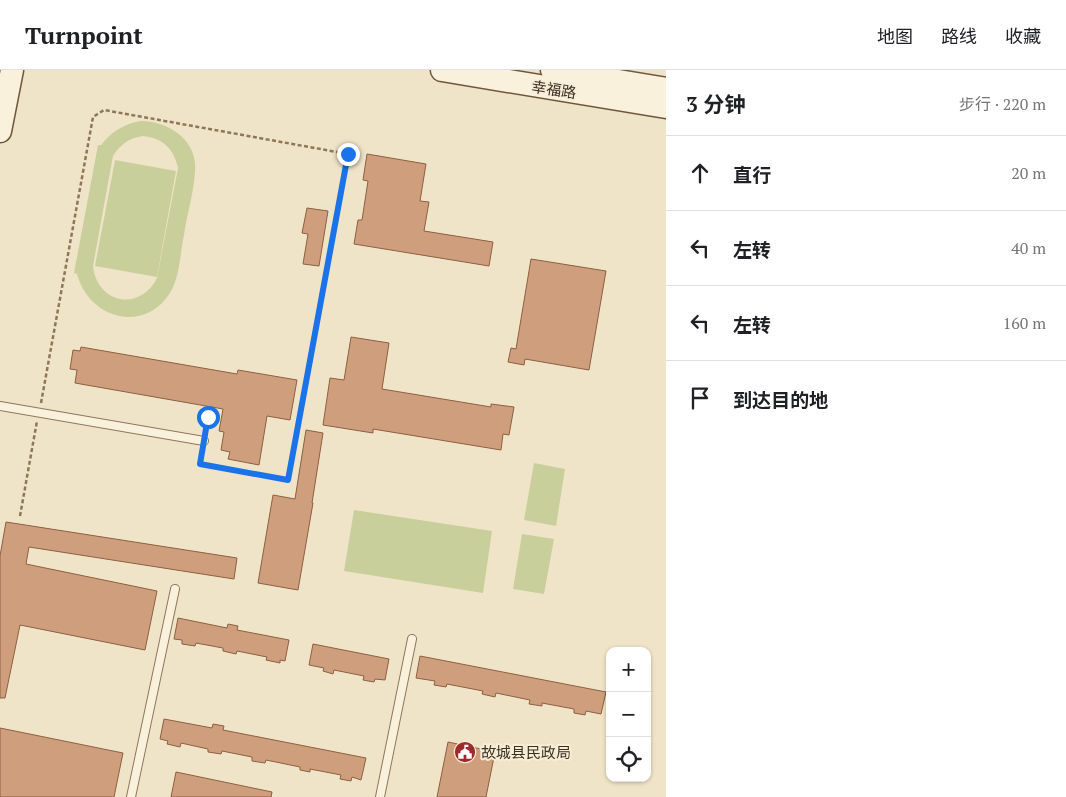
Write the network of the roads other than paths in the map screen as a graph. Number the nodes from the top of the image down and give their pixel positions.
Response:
1 (12, 70) edge
2 (442, 70) edge
3 (552, 70) edge
4 (666, 89) edge
5 (666, 107) edge
6 (0, 131) edge
7 (0, 406) edge
8 (204, 441) road end
9 (175, 589) dead end
10 (412, 639) dead end
11 (131, 797) edge
12 (380, 797) edge

1 - 6 street
2 - 5 street, 幸福路
3 - 4 street, 幸福路
7 - 8 lane
9 - 11 lane
10 - 12 lane

